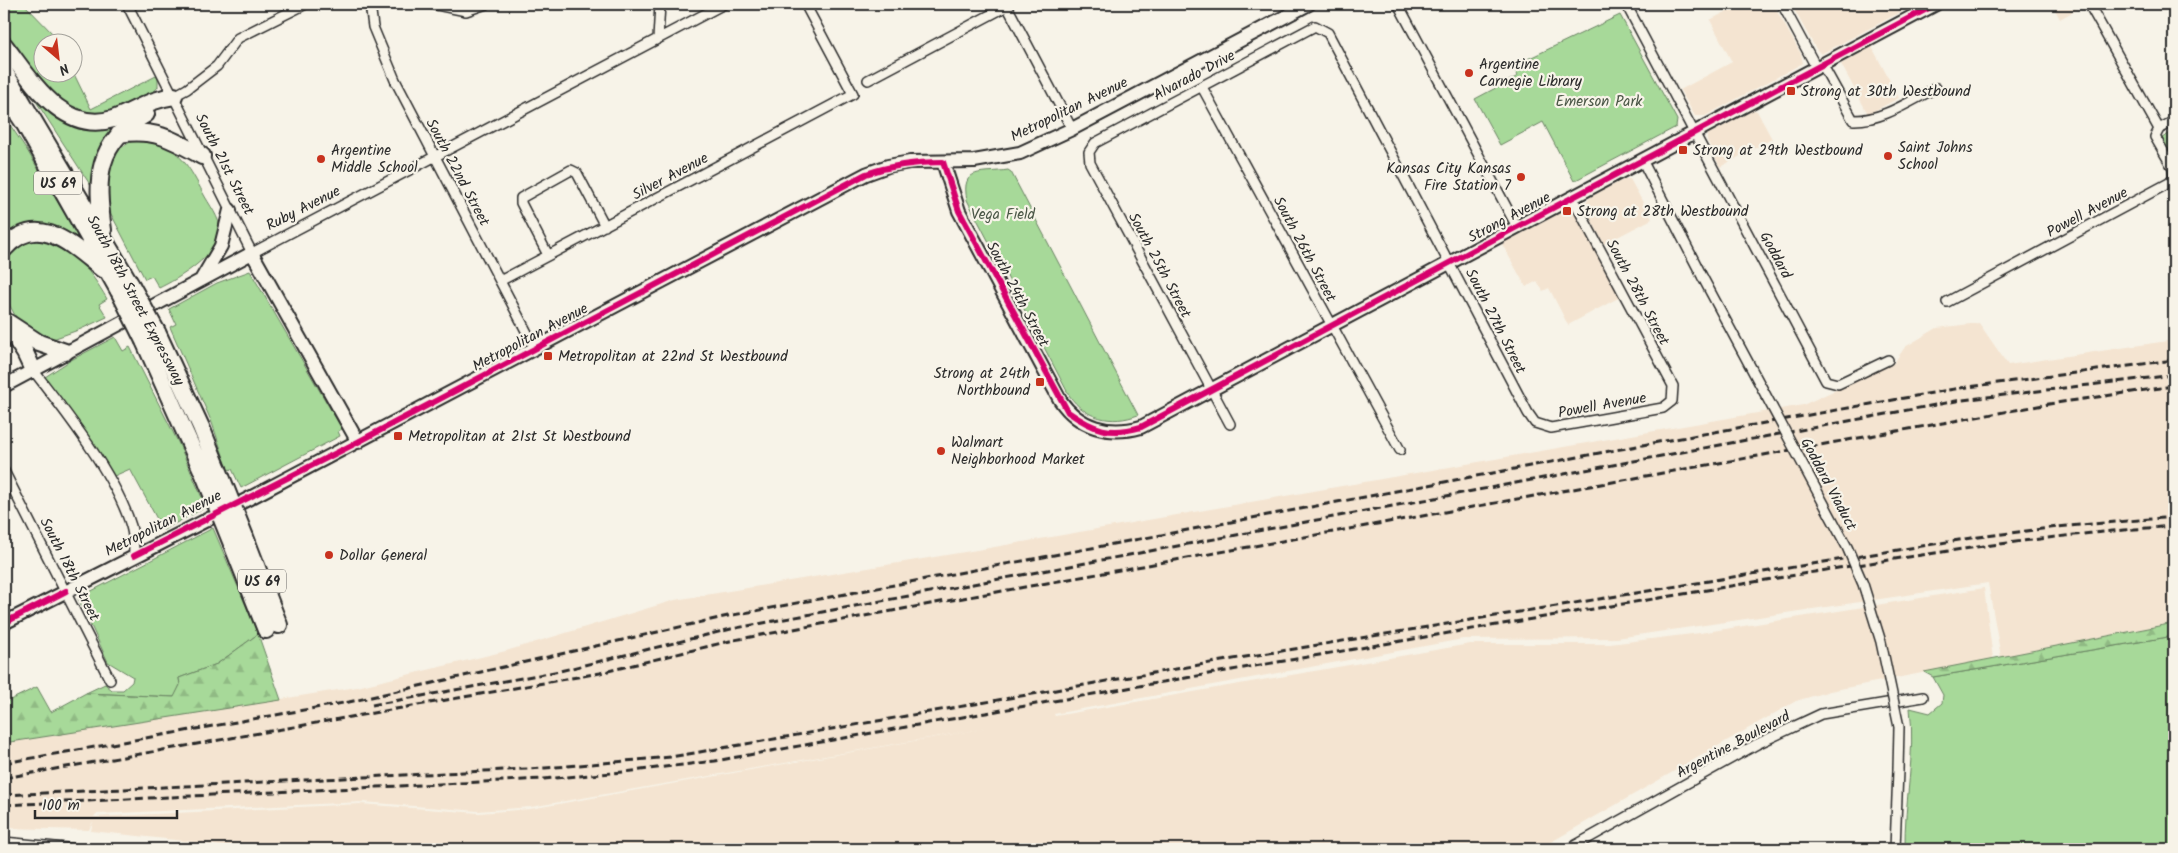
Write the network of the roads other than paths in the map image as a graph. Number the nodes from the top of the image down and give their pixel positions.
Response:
1 (127, 4) edge
2 (306, 4) edge
3 (370, 4) edge
4 (432, 4) edge
5 (486, 4) edge
6 (660, 4) edge
7 (724, 4) edge
8 (805, 4) edge
9 (1309, 4) edge
10 (1398, 4) edge
11 (1626, 4) edge
12 (1782, 4) edge
13 (1934, 4) edge
14 (2089, 4) edge
15 (1315, 26) joint
16 (658, 39) junction
17 (4, 45) edge
18 (1819, 66) junction
19 (4, 71) edge
20 (868, 80) dead end
21 (1202, 87) junction
22 (1936, 88) dead end
23 (4, 93) edge
24 (174, 96) junction
25 (2174, 120) edge
26 (2158, 128) junction
27 (1072, 129) junction
28 (1695, 131) junction
29 (119, 134) junction
30 (1089, 152) joint
31 (202, 156) junction
32 (436, 158) junction
33 (1642, 160) junction
34 (943, 162) junction
35 (1572, 197) junction
36 (230, 210) junction
37 (605, 226) junction
38 (1517, 227) junction
39 (104, 238) junction
40 (4, 249) edge
41 (252, 253) junction
42 (548, 255) junction
43 (1450, 262) junction
44 (110, 275) junction
45 (500, 281) junction
46 (199, 282) junction
47 (125, 288) junction
48 (1947, 302) dead end
49 (4, 320) edge
50 (1330, 326) junction
51 (4, 339) edge
52 (535, 348) junction
53 (66, 352) junction
54 (1888, 360) dead end
55 (33, 370) junction
56 (4, 386) edge
57 (1211, 389) junction
58 (1672, 401) joint
59 (1535, 423) joint
60 (1230, 424) dead end
61 (1088, 426) joint
62 (358, 442) junction
63 (1400, 450) dead end
64 (4, 471) edge
65 (134, 556) junction
66 (66, 591) junction
67 (4, 623) edge
68 (272, 628) dead end
69 (110, 680) dead end
70 (1923, 697) dead end
71 (4, 842) edge
72 (1583, 846) edge
73 (76, 849) edge
74 (1569, 849) edge
75 (1895, 849) edge

1 - 24 street, South 21st Street
2 - 24 street
3 - 32 street, South 22nd Street
4 - 5 street
6 - 16 street
7 - 16 street, Ruby Avenue
8 - 37 street, Silver Avenue
9 - 27 street, Metropolitan Avenue
10 - 38 street
11 - 28 street, Goddard
12 - 18 street
13 - 18 street, Strong Avenue
14 - 26 street, Powell Avenue
15 - 21 street, Alvarado Drive
15 - 43 street, South 27th Street
16 - 32 street, Ruby Avenue
17 - 24 highway
18 - 22 street
18 - 28 street, Strong Avenue
19 - 39 highway, South 18th Street Expressway / US 69
20 - 27 street
21 - 30 street, Alvarado Drive
21 - 50 street, South 26th Street
23 - 44 highway, South 18th Street Expressway / US 69
24 - 29 highway
24 - 31 street, South 21st Street
25 - 26 street
26 - 48 street, Powell Avenue
27 - 34 street, Metropolitan Avenue
28 - 33 street, Strong Avenue
28 - 54 street, Goddard
29 - 31 highway
29 - 39 highway
30 - 57 street, South 25th Street
31 - 36 street, South 21st Street
32 - 41 street, Ruby Avenue
32 - 45 street, South 22nd Street
33 - 35 street, Strong Avenue
33 - 75 street, Goddard Viaduct, bridge
34 - 52 street, Metropolitan Avenue
34 - 61 street, South 24th Street
35 - 38 street, Strong Avenue
35 - 58 street, South 28th Street
36 - 41 street, South 21st Street
36 - 46 street
37 - 42 street, Silver Avenue
37 - 42 street
38 - 43 street, Strong Avenue
39 - 47 highway, South 18th Street Expressway / US 69
40 - 44 highway
41 - 46 street, Ruby Avenue
41 - 62 street, South 21st Street
42 - 45 street, Silver Avenue
43 - 50 street, Strong Avenue
43 - 59 street, South 27th Street
44 - 47 highway, South 18th Street Expressway / US 69
45 - 52 street, South 22nd Street
46 - 53 street, Ruby Avenue
47 - 68 highway, South 18th Street Expressway / US 69, bridge
49 - 53 highway
49 - 55 highway
50 - 57 street, Strong Avenue
50 - 63 street, South 26th Street
51 - 55 highway
52 - 62 street, Metropolitan Avenue
53 - 55 street, Ruby Avenue
55 - 56 street, Ruby Avenue
55 - 65 street
57 - 60 street, South 25th Street
57 - 61 street, Strong Avenue
58 - 59 street, Powell Avenue
62 - 65 street, Metropolitan Avenue
64 - 66 street, South 18th Street
65 - 66 street, Metropolitan Avenue
66 - 67 street, Metropolitan Avenue
66 - 69 street, South 18th Street
70 - 72 street, Argentine Boulevard
71 - 73 street
72 - 74 street, Argentine Boulevard

